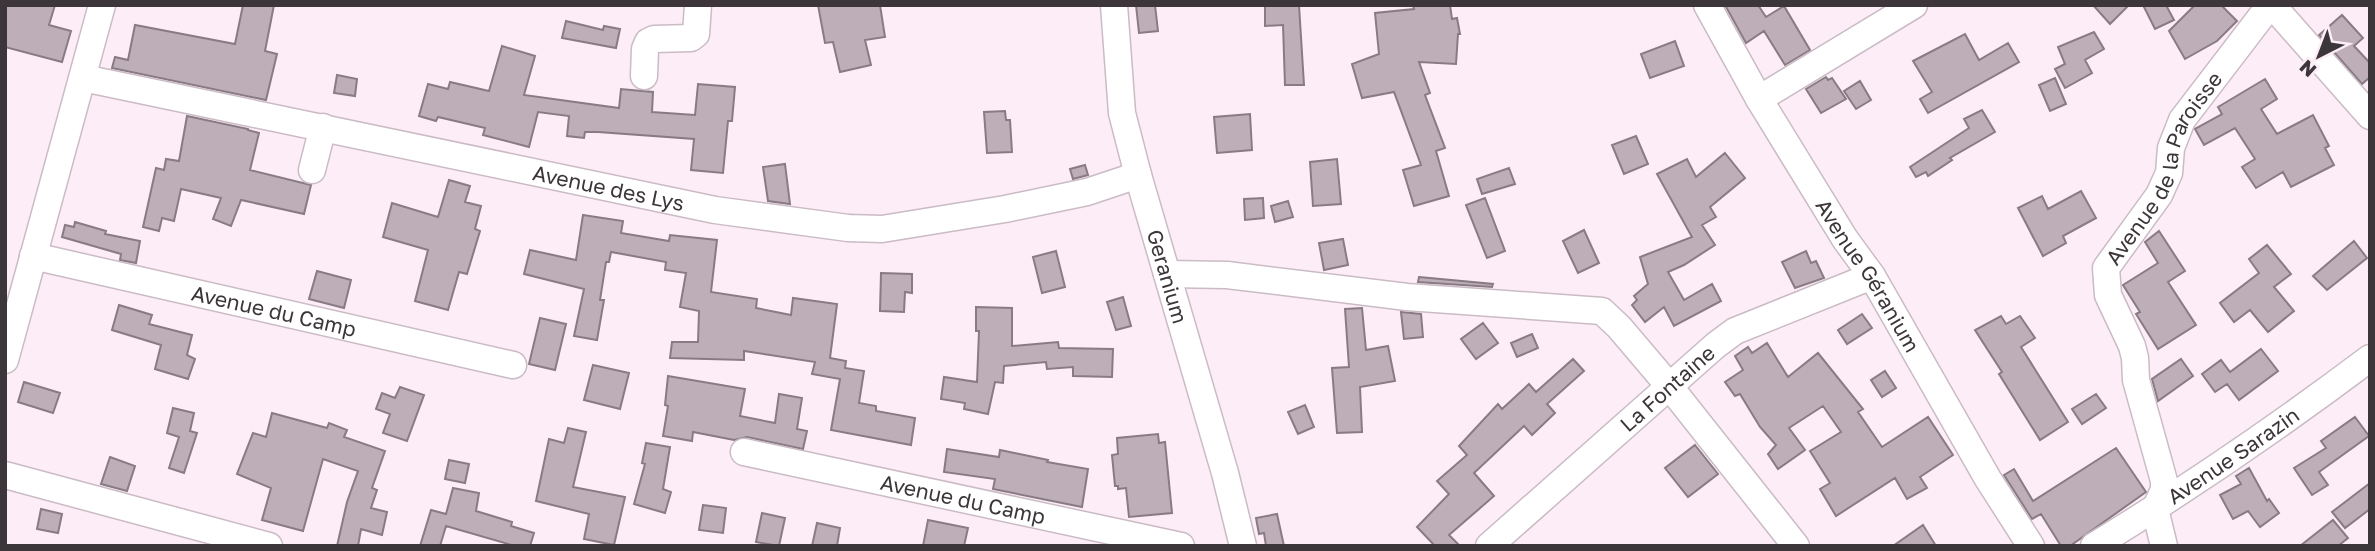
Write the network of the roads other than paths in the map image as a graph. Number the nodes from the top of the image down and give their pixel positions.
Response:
1 (102, 5) edge
2 (698, 5) edge
3 (1114, 5) edge
4 (1707, 5) edge
5 (1914, 5) edge
6 (2271, 5) edge
7 (644, 76) dead end
8 (83, 78) junction
9 (1759, 99) junction
10 (2370, 116) edge
11 (323, 127) junction
12 (312, 170) dead end
13 (1138, 175) junction
14 (33, 256) junction
15 (1167, 274) junction
16 (1872, 276) junction
17 (2370, 358) edge
18 (5, 360) edge
19 (513, 365) dead end
20 (1670, 387) junction
21 (744, 452) dead end
22 (5, 475) edge
23 (2155, 509) junction
24 (268, 546) edge
25 (1181, 546) edge
26 (1243, 546) edge
27 (1489, 546) edge
28 (1796, 546) edge
29 (2031, 546) edge
30 (2094, 546) edge
31 (2164, 546) edge

1 - 8 street
2 - 7 street
3 - 13 street, Geranium
4 - 9 street, Avenue Géranium
5 - 9 street
6 - 10 street
6 - 23 street, Avenue de la Paroisse
8 - 11 street, Avenue des Lys
8 - 14 street
9 - 16 street, Avenue Géranium
11 - 12 street
11 - 13 street, Avenue des Lys
13 - 15 street, Geranium
14 - 18 street
14 - 19 street, Avenue du Camp
15 - 20 street
15 - 26 street, Geranium
16 - 20 street, La Fontaine
16 - 29 street, Avenue Géranium
17 - 23 street, Avenue Sarazin
20 - 27 street, La Fontaine
20 - 28 street
21 - 25 street, Avenue du Camp
22 - 24 street
23 - 30 street, Avenue Sarazin
23 - 31 street, Avenue de la Paroisse

